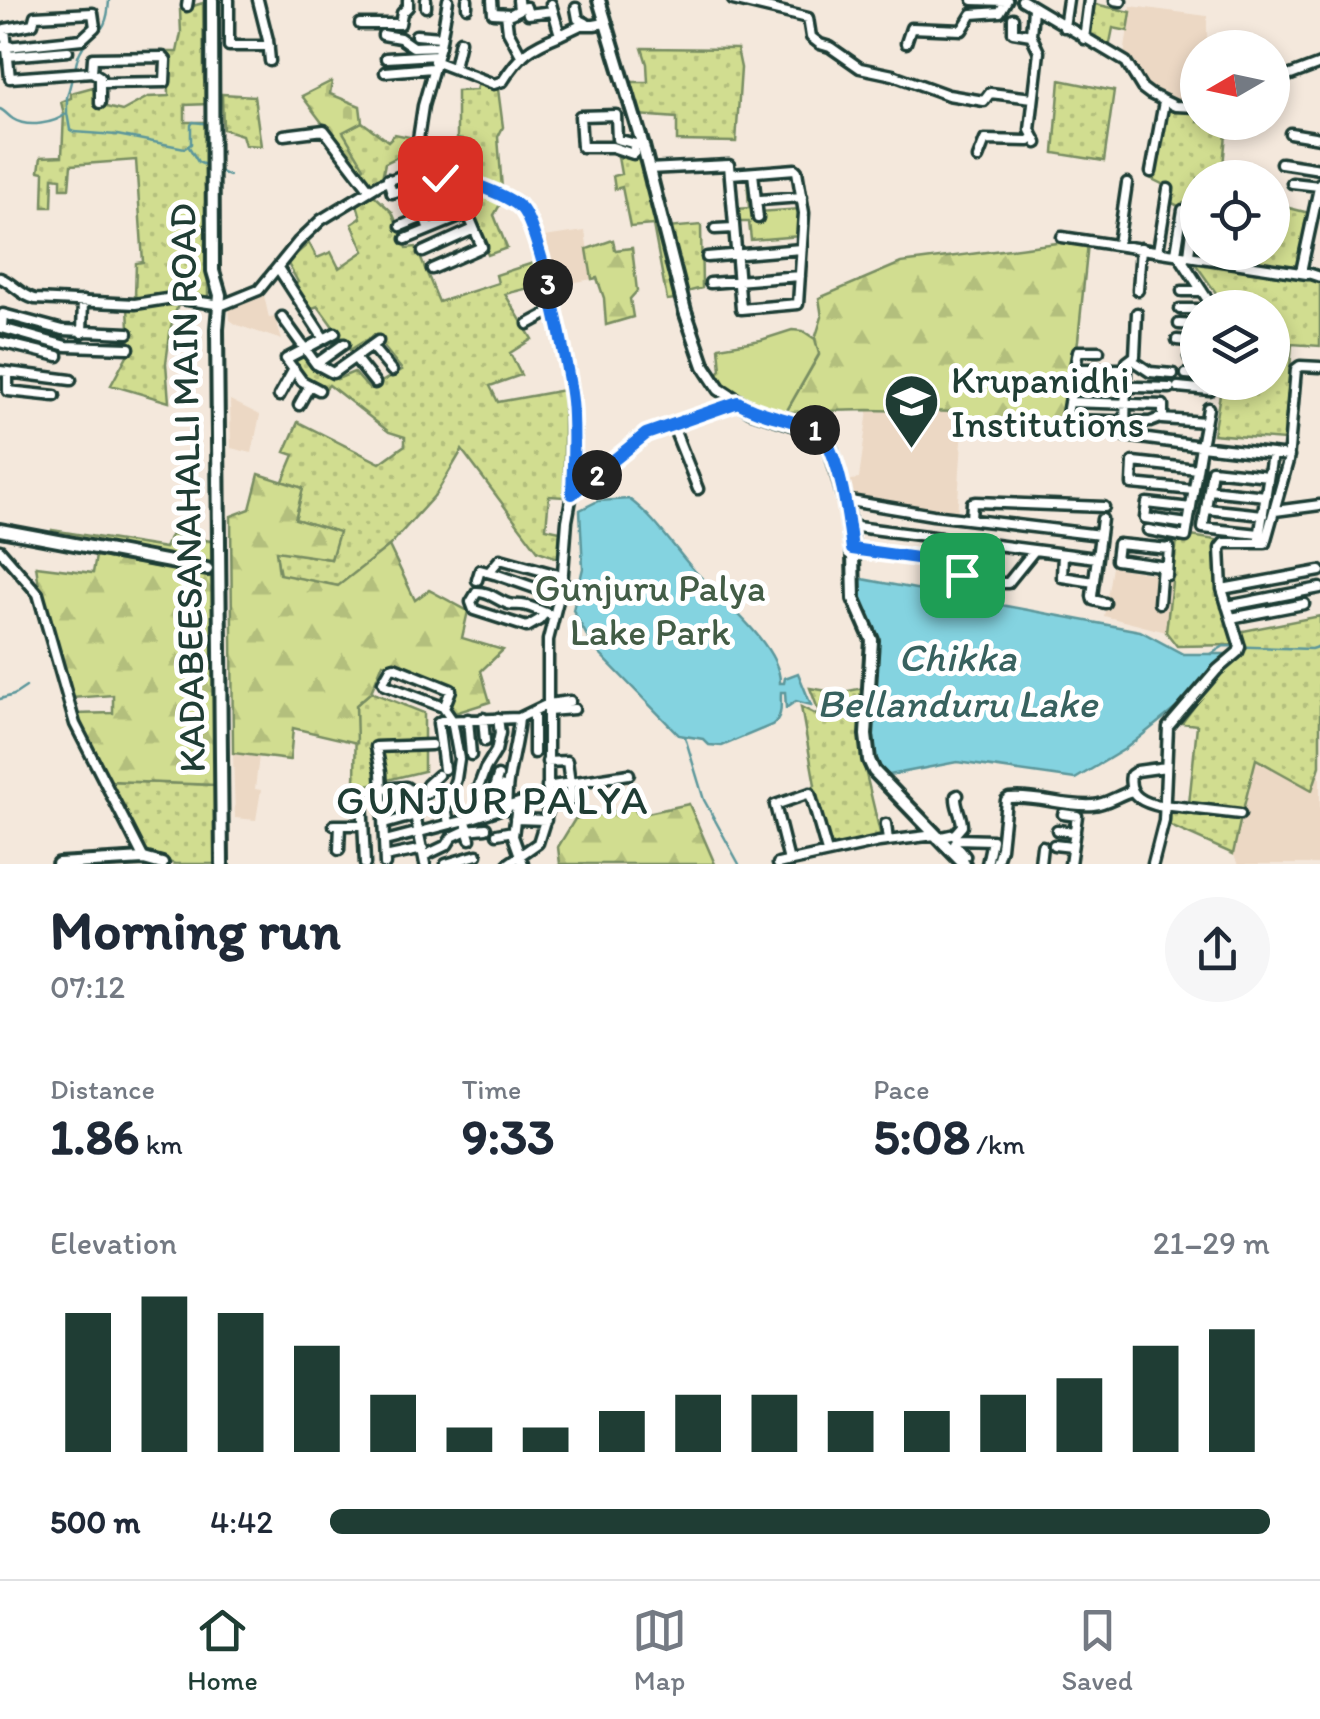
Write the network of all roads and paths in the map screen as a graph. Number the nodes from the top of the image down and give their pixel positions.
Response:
1 (215, 0) edge
2 (230, 0) edge
3 (258, 0) edge
4 (408, 0) edge
5 (448, 0) edge
6 (492, 0) edge
7 (598, 0) edge
8 (734, 0) edge
9 (973, 0) edge
10 (1022, 0) edge
11 (1053, 0) edge
12 (1090, 0) edge
13 (1006, 1) edge
14 (1068, 1) edge
15 (518, 4) edge
16 (576, 8) dead end
17 (1033, 8) junction
18 (506, 14) junction
19 (1014, 18) dead end
20 (605, 23) junction
21 (360, 24) dead end
22 (587, 24) junction
23 (1064, 26) junction
24 (383, 35) dead end
25 (416, 35) dead end
26 (560, 35) junction
27 (1032, 35) junction
28 (1084, 38) junction
29 (68, 40) junction
30 (460, 41) dead end
31 (906, 43) dead end
32 (269, 46) junction
33 (5, 50) edge
34 (68, 51) junction
35 (437, 53) junction
36 (522, 56) junction
37 (386, 58) dead end
38 (270, 61) dead end
39 (1320, 64) edge
40 (454, 67) junction
41 (92, 72) junction
42 (385, 72) dead end
43 (69, 73) junction
44 (1290, 75) edge
45 (100, 82) junction
46 (1033, 98) junction
47 (1164, 102) junction
48 (100, 103) dead end
49 (1180, 106) edge
50 (1290, 134) dead end
51 (284, 135) dead end
52 (1320, 138) edge
53 (617, 144) junction
54 (638, 147) junction
55 (419, 152) junction
56 (978, 158) dead end
57 (1290, 164) edge
58 (648, 169) junction
59 (1320, 169) edge
60 (1151, 172) dead end
61 (754, 173) junction
62 (732, 174) junction
63 (449, 177) junction
64 (388, 180) junction
65 (1292, 182) dead end
66 (1127, 183) dead end
67 (1320, 185) edge
68 (370, 190) junction
69 (402, 190) dead end
70 (1168, 190) dead end
71 (459, 194) junction
72 (802, 197) junction
73 (760, 200) dead end
74 (1305, 202) dead end
75 (1316, 204) junction
76 (422, 213) junction
77 (467, 214) junction
78 (758, 218) dead end
79 (400, 226) dead end
80 (734, 228) junction
81 (428, 229) junction
82 (474, 229) junction
83 (715, 230) dead end
84 (1180, 232) edge
85 (1062, 237) dead end
86 (406, 239) dead end
87 (1118, 244) junction
88 (1141, 248) junction
89 (801, 249) junction
90 (1158, 250) junction
91 (423, 252) dead end
92 (737, 254) junction
93 (1177, 254) junction
94 (1180, 254) edge
95 (707, 257) dead end
96 (278, 268) junction
97 (432, 269) dead end
98 (1282, 270) edge
99 (1307, 274) junction
100 (800, 276) junction
101 (1320, 277) edge
102 (0, 278) edge
103 (739, 282) junction
104 (710, 284) dead end
105 (1138, 290) dead end
106 (1201, 290) edge
107 (83, 301) junction
108 (221, 305) junction
109 (554, 310) junction
110 (1137, 313) dead end
111 (282, 318) dead end
112 (528, 324) dead end
113 (82, 332) junction
114 (128, 333) dead end
115 (336, 333) dead end
116 (324, 339) junction
117 (0, 342) edge
118 (344, 344) dead end
119 (82, 347) junction
120 (129, 348) dead end
121 (304, 350) junction
122 (1099, 351) dead end
123 (58, 356) dead end
124 (355, 358) junction
125 (1132, 360) junction
126 (316, 364) junction
127 (1320, 367) edge
128 (1075, 368) junction
129 (1126, 369) junction
130 (294, 370) junction
131 (4, 372) edge
132 (392, 372) dead end
133 (1174, 374) dead end
134 (70, 380) dead end
135 (375, 383) dead end
136 (310, 384) junction
137 (1072, 386) junction
138 (1125, 386) junction
139 (1178, 388) joint
140 (320, 390) dead end
141 (1180, 391) edge
142 (54, 396) dead end
143 (279, 396) dead end
144 (738, 402) junction
145 (1069, 402) junction
146 (299, 404) dead end
147 (1125, 404) junction
148 (1208, 408) dead end
149 (1162, 418) junction
150 (1124, 421) junction
151 (1205, 422) junction
152 (672, 424) junction
153 (1159, 442) junction
154 (1201, 446) junction
155 (1272, 454) junction
156 (1289, 456) junction
157 (1197, 470) junction
158 (1268, 476) junction
159 (698, 490) dead end
160 (1194, 490) junction
161 (1209, 490) junction
162 (572, 494) junction
163 (1266, 496) junction
164 (844, 500) junction
165 (1320, 505) edge
166 (1104, 507) dead end
167 (1191, 508) junction
168 (1206, 509) junction
169 (1275, 512) junction
170 (1262, 515) junction
171 (971, 519) junction
172 (1102, 519) dead end
173 (1188, 524) junction
174 (849, 526) junction
175 (1052, 529) junction
176 (1148, 530) dead end
177 (0, 532) edge
178 (1170, 534) junction
179 (1100, 535) junction
180 (1258, 539) junction
181 (852, 549) junction
182 (1169, 549) junction
183 (0, 550) edge
184 (1034, 551) junction
185 (1050, 551) junction
186 (1063, 554) junction
187 (1096, 558) junction
188 (1165, 569) junction
189 (206, 571) dead end
190 (1320, 571) edge
191 (477, 580) dead end
192 (1094, 582) junction
193 (1222, 588) junction
194 (1320, 588) edge
195 (1282, 592) junction
196 (1105, 603) dead end
197 (1159, 603) dead end
198 (554, 605) junction
199 (1227, 606) junction
200 (1231, 618) junction
201 (444, 708) junction
202 (548, 708) junction
203 (569, 709) dead end
204 (534, 711) junction
205 (483, 718) junction
206 (498, 718) junction
207 (518, 718) junction
208 (468, 719) junction
209 (452, 720) junction
210 (486, 741) dead end
211 (432, 746) dead end
212 (563, 748) dead end
213 (534, 752) dead end
214 (471, 755) dead end
215 (563, 761) junction
216 (547, 762) junction
217 (1166, 768) junction
218 (441, 772) junction
219 (629, 774) dead end
220 (498, 776) dead end
221 (456, 781) junction
222 (570, 783) junction
223 (478, 785) junction
224 (547, 787) junction
225 (508, 788) junction
226 (1132, 791) junction
227 (382, 792) junction
228 (958, 794) dead end
229 (412, 799) junction
230 (548, 802) junction
231 (1163, 806) junction
232 (383, 807) junction
233 (512, 807) junction
234 (1063, 814) dead end
235 (1240, 814) dead end
236 (416, 815) junction
237 (479, 815) junction
238 (515, 819) junction
239 (546, 820) junction
240 (384, 824) junction
241 (449, 824) junction
242 (886, 824) dead end
243 (364, 825) junction
244 (468, 830) junction
245 (1057, 830) dead end
246 (513, 831) junction
247 (1075, 832) junction
248 (419, 833) junction
249 (497, 834) dead end
250 (936, 837) junction
251 (364, 838) junction
252 (385, 839) junction
253 (484, 840) dead end
254 (888, 841) junction
255 (1054, 845) dead end
256 (1042, 846) dead end
257 (1072, 847) junction
258 (339, 850) dead end
259 (831, 851) junction
260 (424, 856) edge
261 (477, 856) dead end
262 (144, 859) junction
263 (812, 860) edge
264 (385, 861) edge
265 (522, 861) edge
266 (789, 861) junction
267 (1057, 861) dead end
268 (963, 863) edge
269 (1070, 863) edge
270 (58, 864) edge
271 (162, 864) edge
272 (224, 864) edge
273 (365, 864) edge
274 (446, 864) edge
275 (508, 864) edge
276 (778, 864) edge
277 (837, 864) edge
278 (974, 864) edge
279 (987, 864) edge
280 (996, 864) edge
281 (1040, 864) edge
282 (1153, 864) edge

1 - 108 main road, KADABEESANAHALLI MAIN ROAD
2 - 32 street
3 - 32 street
4 - 21 street
5 - 35 street
6 - 18 street
7 - 20 main road
8 - 46 street
9 - 13 street
10 - 17 street
11 - 14 street
12 - 28 street
13 - 31 street
14 - 23 street
15 - 18 street
15 - 26 street
16 - 22 street
17 - 23 street
17 - 27 street
18 - 36 street
19 - 27 street
20 - 22 street
20 - 54 main road
22 - 26 street
23 - 28 street
24 - 35 street
25 - 35 street
26 - 36 street
27 - 46 street
28 - 47 street
29 - 33 street
29 - 33 street
29 - 34 street
30 - 40 street
32 - 38 street
33 - 34 street
33 - 43 street
34 - 43 street
35 - 37 street
35 - 40 street
35 - 42 street
35 - 55 street
36 - 40 street
39 - 44 street
41 - 43 street
41 - 45 street
41 - 45 street
45 - 48 street
46 - 56 street
47 - 49 street
47 - 60 street
50 - 52 street
51 - 68 street
53 - 53 street
53 - 54 street
54 - 58 main road
55 - 63 street
55 - 64 street
57 - 59 street
58 - 62 street
58 - 144 main road
61 - 62 street
61 - 72 street
61 - 78 street
62 - 80 street
63 - 71 street
63 - 76 street
63 - 109 street
64 - 68 street
64 - 69 street
65 - 67 street
66 - 87 street
67 - 75 street
68 - 96 street
70 - 90 street
71 - 76 street
71 - 77 street
72 - 73 street
72 - 89 street
74 - 75 street
75 - 99 street
76 - 79 street
76 - 81 street
77 - 81 street
77 - 82 street
80 - 83 street
80 - 92 street
81 - 86 street
82 - 91 street
82 - 97 street
84 - 93 street
85 - 87 street
87 - 88 street
88 - 90 street
88 - 105 street
89 - 92 street
89 - 100 street
90 - 93 street
92 - 95 street
92 - 103 street
93 - 94 street
93 - 106 street
96 - 108 street
96 - 116 street
98 - 99 street
99 - 101 street
100 - 103 street
100 - 103 street
102 - 107 street
103 - 104 street
107 - 108 street
107 - 113 street
108 - 272 main road, KADABEESANAHALLI MAIN ROAD
109 - 112 street
109 - 162 street
110 - 125 street
111 - 121 street
113 - 114 street
113 - 119 street
113 - 119 street
115 - 116 street
116 - 121 street
117 - 123 street
118 - 126 street
119 - 120 street
121 - 126 street
121 - 130 street
122 - 128 street
124 - 126 street
124 - 132 street
124 - 135 street
125 - 129 street
125 - 133 street
127 - 156 street
128 - 129 street
128 - 137 street
129 - 138 street
130 - 136 street
130 - 143 street
131 - 134 street
131 - 142 street
136 - 140 street
136 - 146 street
137 - 138 street
137 - 145 street
138 - 139 street
138 - 147 street
139 - 141 street
144 - 152 street
144 - 164 main road
145 - 147 street
145 - 150 street
147 - 149 street
147 - 150 street
148 - 151 street
149 - 150 street
149 - 151 street
149 - 153 street
150 - 153 street
151 - 154 street
152 - 159 street
152 - 162 street
153 - 154 street
154 - 155 street
154 - 157 street
155 - 156 street
155 - 158 street
156 - 169 street
157 - 160 street
157 - 160 street
158 - 161 street
158 - 163 street
160 - 167 street
161 - 163 street
161 - 168 street
162 - 198 street
163 - 170 street
164 - 171 street
164 - 174 main road
165 - 169 street
166 - 171 street
167 - 173 street
167 - 173 street
168 - 170 street
168 - 180 street
169 - 180 street
170 - 180 street
171 - 175 street
172 - 179 street
173 - 178 street
174 - 181 main road
174 - 184 street
175 - 179 street
175 - 185 street
176 - 178 street
177 - 189 main road
178 - 182 street
179 - 187 street
180 - 193 street
181 - 184 street
181 - 250 main road
182 - 188 street
182 - 188 street
183 - 262 street
184 - 185 street
185 - 186 street
186 - 187 street
186 - 192 street
187 - 192 street
188 - 197 street
190 - 193 street
191 - 198 street
192 - 196 street
193 - 199 street
194 - 195 street
195 - 199 street
195 - 200 street
198 - 198 street
198 - 198 street
198 - 202 street
199 - 200 street
200 - 217 street
201 - 201 street
201 - 209 street
202 - 203 street
202 - 204 street
202 - 216 street
204 - 207 street
204 - 213 street
205 - 206 street
205 - 208 street
205 - 210 street
206 - 207 street
206 - 223 street
207 - 225 street
208 - 209 street
208 - 214 street
209 - 218 street
209 - 221 street
211 - 227 street
212 - 215 street
215 - 216 street
215 - 222 street
216 - 224 street
217 - 226 street
217 - 231 street
218 - 221 street
218 - 229 street
219 - 222 street
220 - 225 street
221 - 223 street
221 - 241 street
222 - 224 street
222 - 230 street
223 - 237 street
224 - 230 street
225 - 233 street
226 - 231 street
226 - 280 street
227 - 229 street
227 - 232 street
227 - 243 street
228 - 250 street
229 - 232 street
229 - 236 street
230 - 233 street
230 - 239 street
231 - 235 street
231 - 282 street
232 - 240 street
233 - 237 street
233 - 238 street
234 - 247 street
236 - 240 street
236 - 248 street
237 - 244 street
238 - 239 street
238 - 246 street
239 - 265 street
240 - 252 street
241 - 244 street
241 - 248 street
242 - 254 street
243 - 251 street
243 - 258 street
244 - 253 street
244 - 260 street
245 - 247 street
246 - 249 street
246 - 265 street
247 - 257 street
248 - 252 street
248 - 260 street
250 - 254 street
250 - 268 main road
251 - 252 street
251 - 273 street
252 - 264 street
254 - 259 street
255 - 257 street
256 - 281 street
257 - 269 street
259 - 263 street
259 - 266 street
259 - 277 street
260 - 264 street
261 - 274 street
262 - 270 main road
262 - 271 main road
263 - 266 street
265 - 275 street
266 - 276 street
267 - 269 street
268 - 278 street
268 - 279 street

